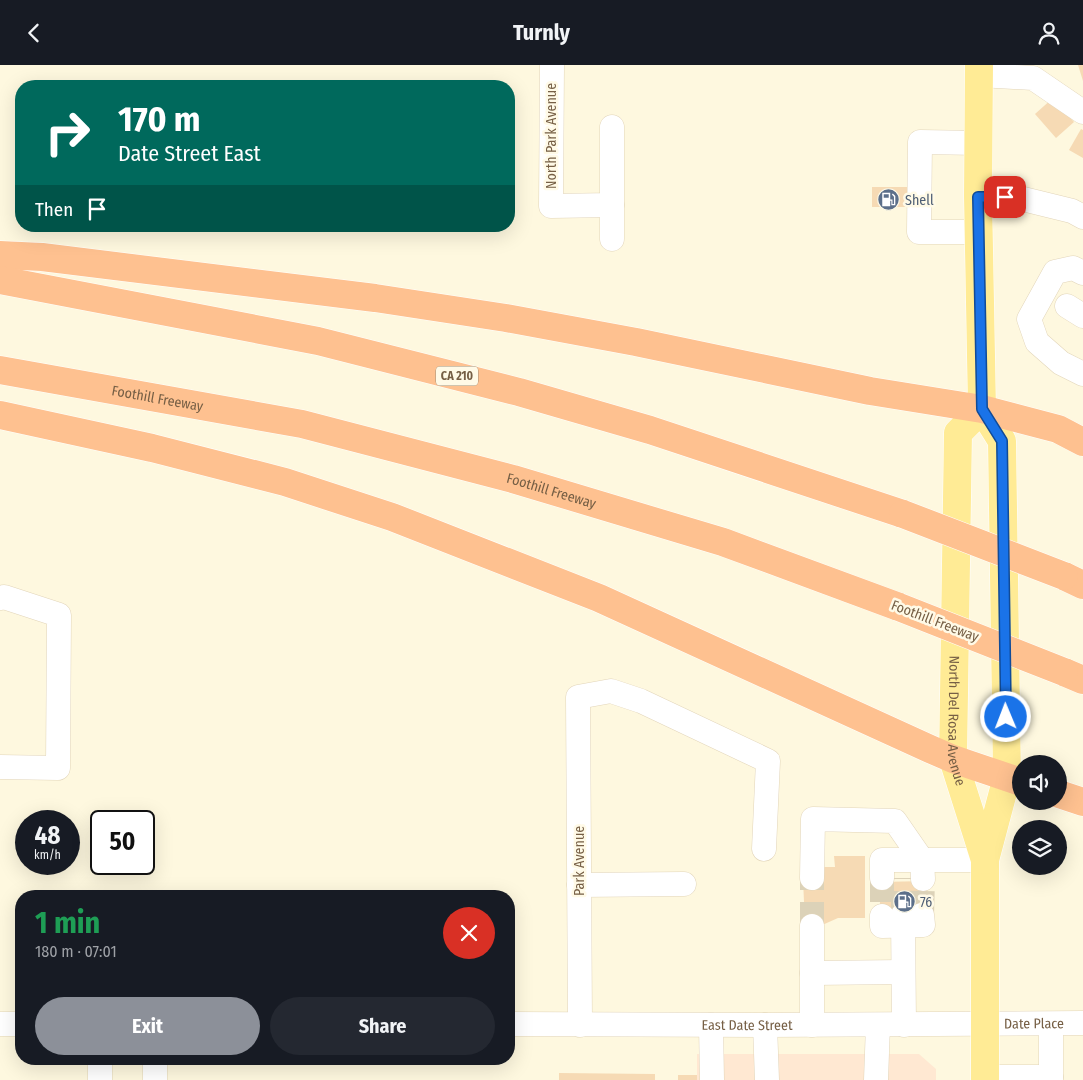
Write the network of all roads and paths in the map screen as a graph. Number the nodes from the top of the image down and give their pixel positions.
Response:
1 (552, 65) edge
2 (979, 70) edge
3 (1083, 112) edge
4 (612, 127) dead end
5 (979, 143) junction
6 (978, 197) junction
7 (612, 205) junction
8 (1083, 217) edge
9 (979, 232) junction
10 (612, 239) dead end
11 (0, 255) edge
12 (1083, 273) edge
13 (0, 280) edge
14 (0, 370) edge
15 (1083, 374) edge
16 (982, 409) junction
17 (0, 415) edge
18 (1083, 442) edge
19 (1074, 580) edge
20 (0, 598) edge
21 (1073, 676) edge
22 (1013, 755) edge
23 (953, 759) junction
24 (0, 767) edge
25 (1012, 778) edge
26 (1012, 785) edge
27 (1067, 797) edge
28 (1083, 802) edge
29 (764, 849) dead end
30 (985, 860) junction
31 (812, 878) tunnel mouth
32 (579, 885) junction
33 (684, 885) dead end
34 (903, 918) tunnel mouth
35 (812, 926) tunnel mouth
36 (903, 972) junction
37 (812, 973) junction
38 (1083, 1023) edge
39 (0, 1024) edge
40 (15, 1024) edge
41 (515, 1024) edge
42 (985, 1024) junction
43 (1051, 1024) junction
44 (580, 1025) junction
45 (711, 1025) junction
46 (765, 1025) junction
47 (812, 1025) junction
48 (878, 1025) junction
49 (904, 1025) junction
50 (100, 1065) edge
51 (155, 1065) edge
52 (985, 1079) edge
53 (1051, 1079) edge
54 (100, 1080) edge
55 (155, 1080) edge
56 (712, 1080) edge
57 (767, 1080) edge
58 (876, 1080) edge

1 - 7 street, North Park Avenue
2 - 3 street
2 - 5 main road
4 - 7 street
5 - 6 main road
5 - 9 street
6 - 8 street
6 - 9 main road
7 - 10 street
9 - 16 main road
11 - 16 highway
12 - 15 street
13 - 19 highway, CA 210, bridge
14 - 21 highway, Foothill Freeway, bridge
16 - 18 highway
16 - 22 main road, North Del Rosa Avenue
16 - 23 main road, North Del Rosa Avenue
17 - 23 highway
20 - 24 street
23 - 25 highway
23 - 30 main road, North Del Rosa Avenue
26 - 30 main road, North Del Rosa Avenue
27 - 28 highway
29 - 32 street, Park Avenue
30 - 31 street
30 - 42 main road, North Del Rosa Avenue
32 - 33 street
32 - 44 street, Park Avenue
34 - 36 street
35 - 37 street
36 - 37 street
36 - 49 street
37 - 47 street
38 - 43 street, Date Place
39 - 40 street
41 - 44 street, East Date Street
42 - 43 street, Date Place
42 - 49 street, East Date Street
42 - 52 main road, North Del Rosa Avenue
43 - 53 street
44 - 45 street, East Date Street
45 - 46 street, East Date Street
45 - 56 street
46 - 47 street, East Date Street
46 - 57 street
47 - 48 street, East Date Street
48 - 49 street, East Date Street
48 - 58 street
50 - 54 street
51 - 55 street
52 - 53 street

